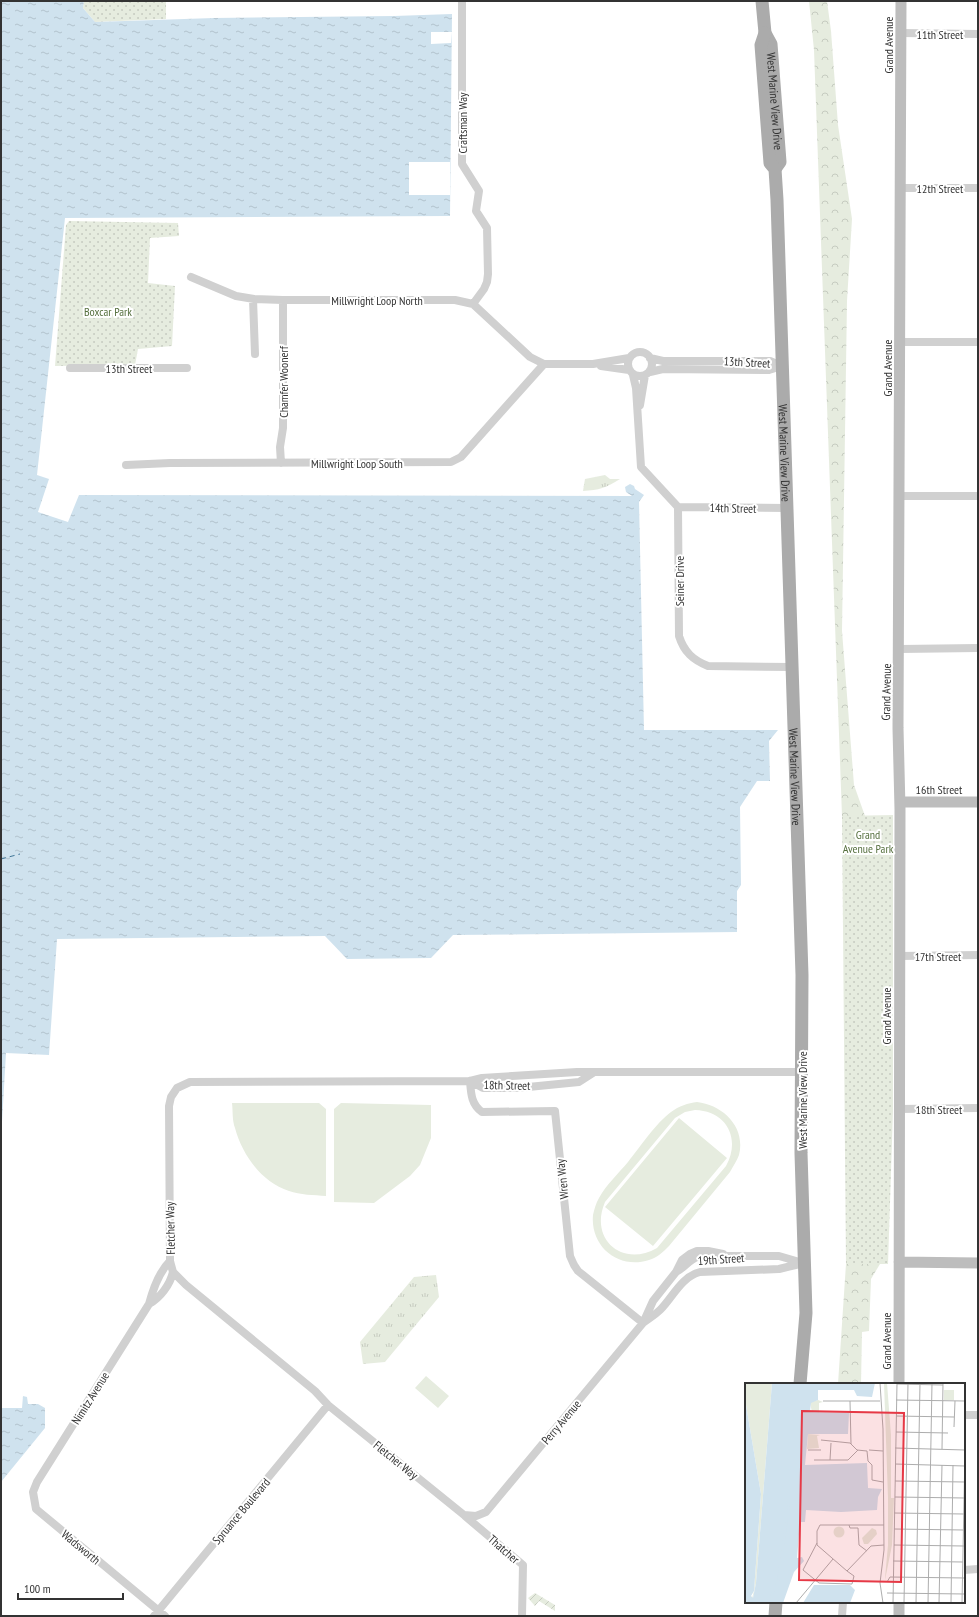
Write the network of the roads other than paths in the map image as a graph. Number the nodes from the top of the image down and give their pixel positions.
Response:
1 (462, 1) edge
2 (762, 1) edge
3 (901, 1) edge
4 (901, 33) junction
5 (978, 34) edge
6 (902, 188) junction
7 (978, 188) edge
8 (191, 277) dead end
9 (253, 299) junction
10 (283, 300) junction
11 (473, 304) junction
12 (900, 342) junction
13 (978, 342) edge
14 (255, 354) dead end
15 (629, 358) junction
16 (650, 358) junction
17 (544, 364) junction
18 (593, 364) junction
19 (782, 366) junction
20 (70, 368) dead end
21 (187, 368) dead end
22 (631, 372) junction
23 (648, 374) junction
24 (638, 412) junction
25 (281, 463) junction
26 (126, 465) dead end
27 (900, 496) junction
28 (978, 496) edge
29 (678, 507) junction
30 (787, 508) junction
31 (978, 648) edge
32 (900, 649) junction
33 (792, 667) junction
34 (900, 802) junction
35 (978, 802) edge
36 (978, 955) edge
37 (899, 956) junction
38 (802, 1072) junction
39 (470, 1081) junction
40 (978, 1108) edge
41 (899, 1109) junction
42 (170, 1262) junction
43 (899, 1262) junction
44 (804, 1263) junction
45 (978, 1263) edge
46 (173, 1272) junction
47 (149, 1304) junction
48 (643, 1323) junction
49 (800, 1383) edge
50 (899, 1383) edge
51 (328, 1405) junction
52 (978, 1415) edge
53 (965, 1416) edge
54 (33, 1492) joint
55 (464, 1515) junction
56 (965, 1570) edge
57 (978, 1570) edge
58 (776, 1603) edge
59 (843, 1603) edge
60 (899, 1603) edge
61 (159, 1614) edge
62 (522, 1616) edge
63 (775, 1616) edge
64 (842, 1616) edge
65 (899, 1616) edge

1 - 11 street, Craftsman Way
2 - 19 main road, West Marine View Drive
3 - 4 street, Grand Avenue
4 - 5 street, 11th Street
4 - 6 street, Grand Avenue
6 - 7 street, 12th Street
6 - 12 street, Grand Avenue
8 - 9 street, Millwright Loop North
9 - 10 street, Millwright Loop North
9 - 14 street
10 - 11 street, Millwright Loop North
10 - 25 street, Chamfer Woonerf
11 - 17 street
12 - 13 street
12 - 27 street, Grand Avenue
15 - 16 street
15 - 18 street
15 - 22 street
16 - 19 street, 13th Street
16 - 23 street
17 - 18 street
17 - 25 street, Millwright Loop South
18 - 22 street
19 - 23 street, 13th Street
19 - 30 main road, West Marine View Drive
20 - 21 street, 13th Street
22 - 23 street
22 - 24 street
23 - 24 street
24 - 29 street
25 - 26 street, Millwright Loop South
27 - 28 street
27 - 32 street, Grand Avenue
29 - 30 street, 14th Street
29 - 33 street, Seiner Drive
30 - 33 main road, West Marine View Drive
31 - 32 street
32 - 34 street, Grand Avenue
33 - 38 main road, West Marine View Drive
34 - 35 street, 16th Street
34 - 37 street, Grand Avenue
36 - 37 street, 17th Street
37 - 41 street, Grand Avenue
38 - 39 street, 18th Street
38 - 44 main road, West Marine View Drive
39 - 42 street, Fletcher Way
39 - 48 street, Wren Way
40 - 41 street, 18th Street
41 - 43 street, Grand Avenue
42 - 46 street, Fletcher Way
42 - 47 street, Nimitz Avenue
43 - 45 street
43 - 50 street, Grand Avenue
44 - 48 street, 19th Street
44 - 48 street, 19th Street
44 - 49 main road, West Marine View Drive
46 - 47 street, Nimitz Avenue
46 - 51 street, Fletcher Way
47 - 54 street, Nimitz Avenue
48 - 55 street, Perry Avenue
51 - 55 street, Fletcher Way
51 - 61 street, Spruance Boulevard
52 - 53 street
54 - 61 street, Wadsworth
55 - 62 street, Thatcher
56 - 57 street
58 - 63 main road
59 - 64 street
60 - 65 street

